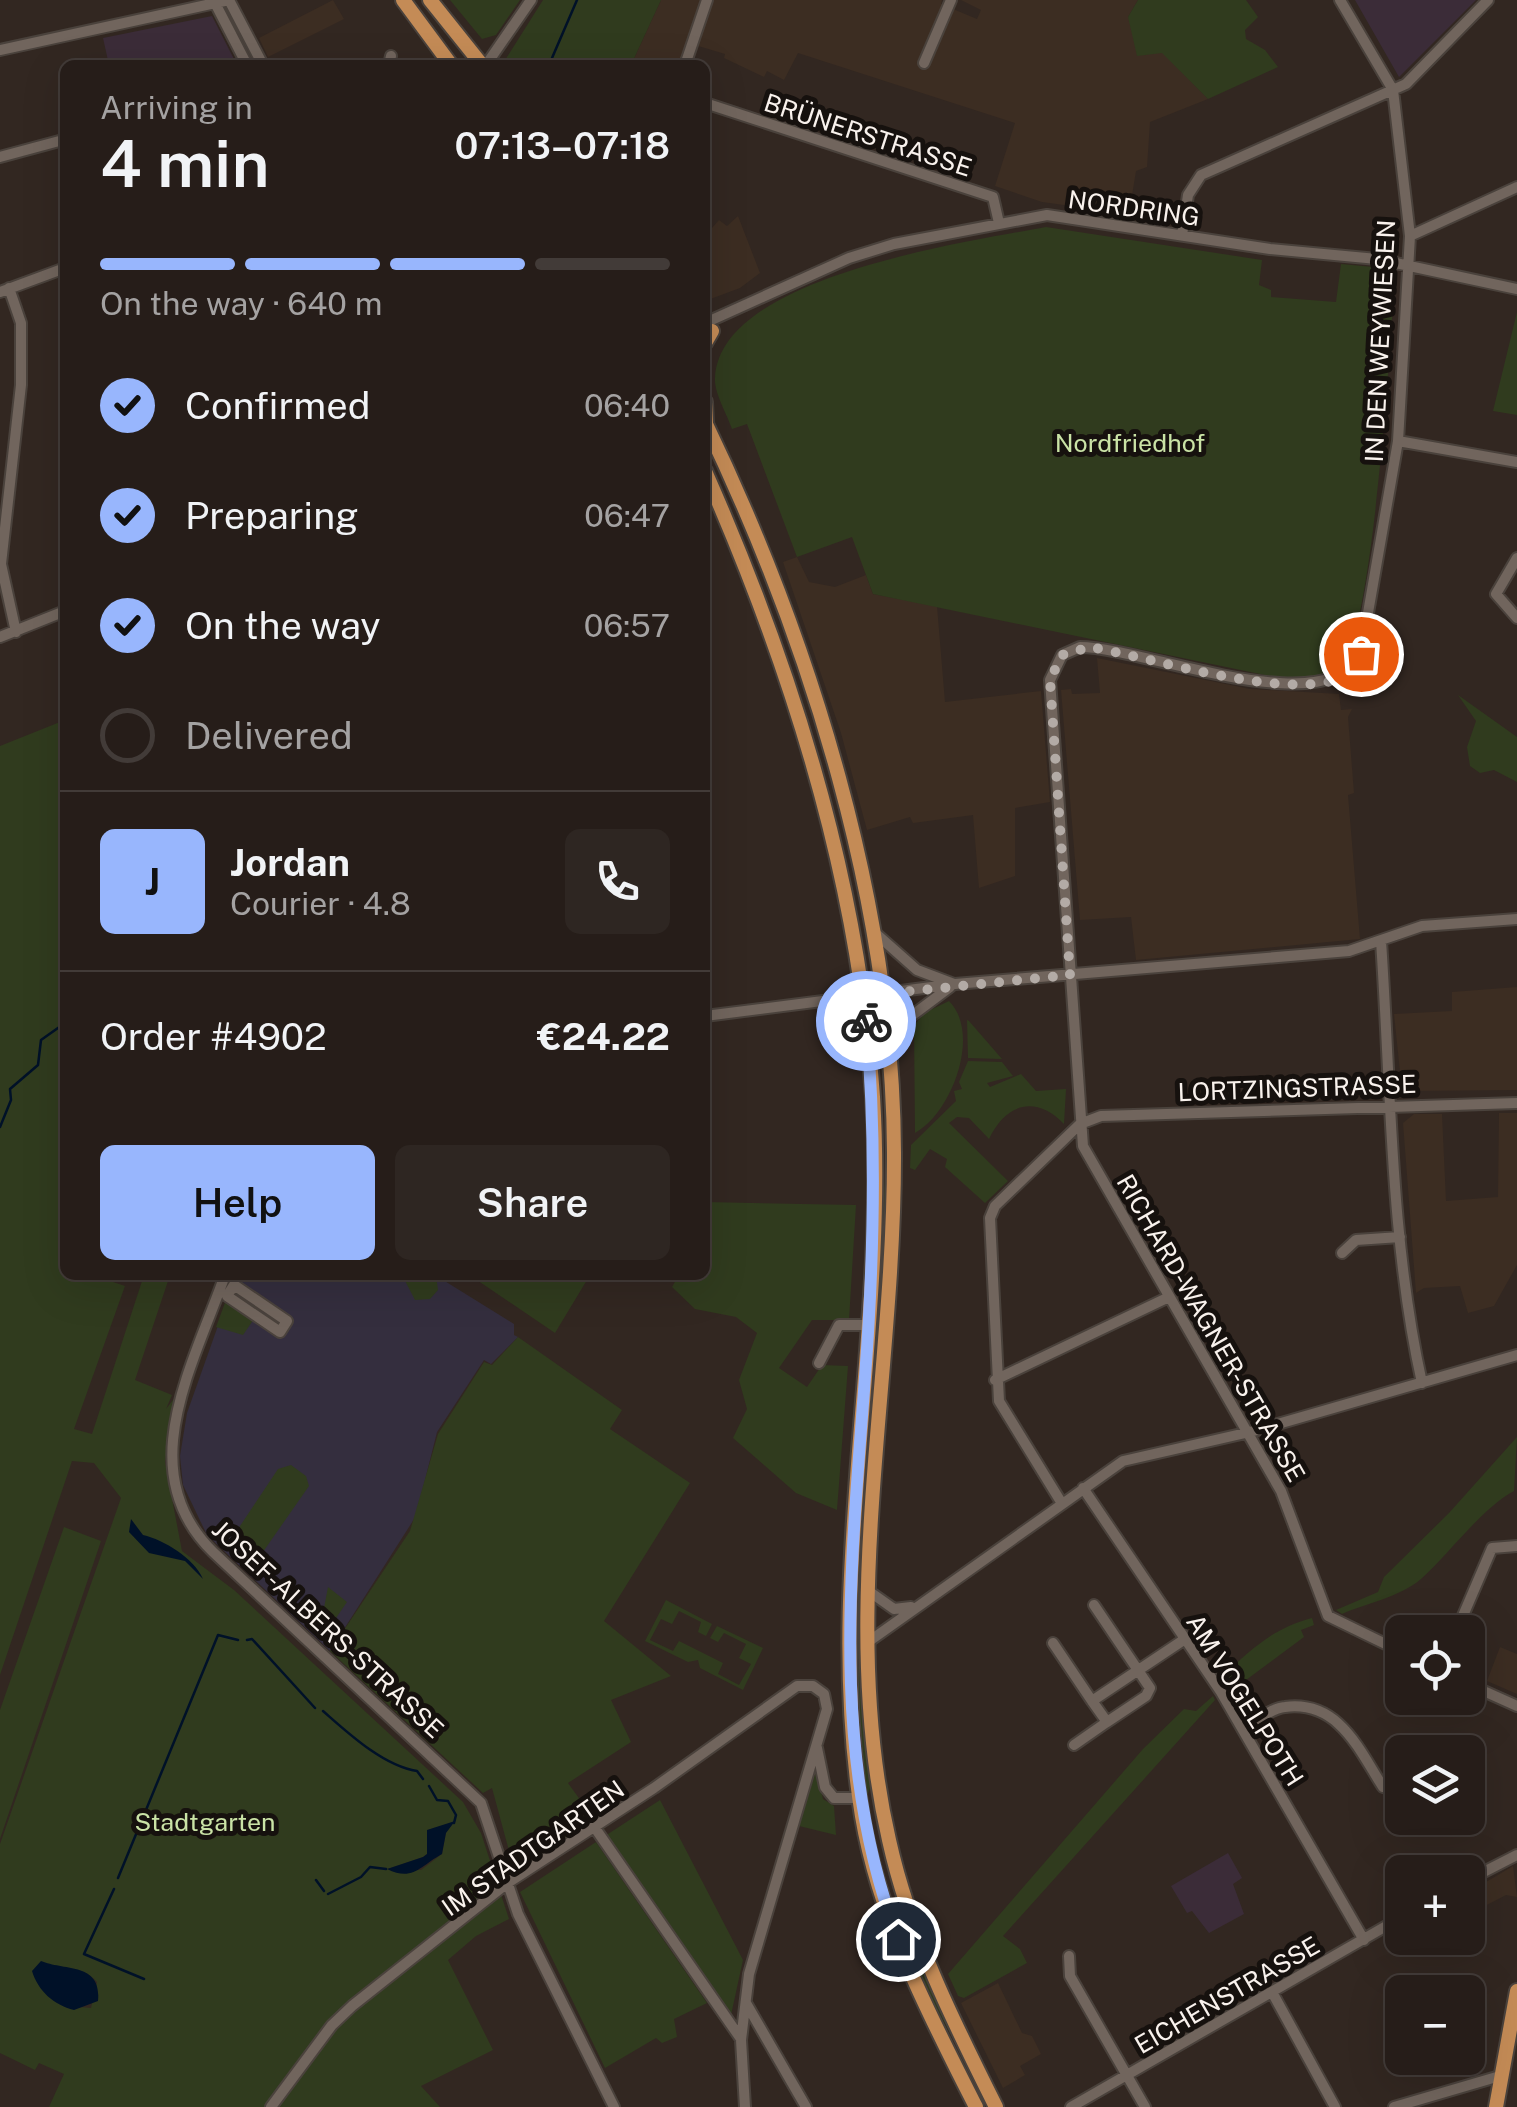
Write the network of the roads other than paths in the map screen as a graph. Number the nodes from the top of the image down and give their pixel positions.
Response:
1 (230, 0) edge
2 (403, 0) edge
3 (430, 0) edge
4 (531, 0) edge
5 (706, 0) edge
6 (951, 0) edge
7 (1340, 0) edge
8 (1488, 0) edge
9 (215, 3) edge
10 (436, 45) junction
11 (0, 50) edge
12 (244, 60) edge
13 (260, 60) edge
14 (438, 60) edge
15 (447, 60) edge
16 (480, 60) edge
17 (488, 60) edge
18 (687, 60) edge
19 (924, 64) dead end
20 (1393, 90) junction
21 (710, 105) edge
22 (60, 141) edge
23 (0, 157) edge
24 (1517, 186) edge
25 (999, 223) junction
26 (1182, 235) junction
27 (1410, 236) junction
28 (1408, 264) junction
29 (60, 270) edge
30 (1517, 289) edge
31 (5, 290) edge
32 (710, 331) edge
33 (710, 433) edge
34 (1398, 441) junction
35 (1517, 462) edge
36 (710, 481) edge
37 (1517, 558) edge
38 (60, 613) edge
39 (1517, 618) edge
40 (16, 632) junction
41 (0, 636) edge
42 (1331, 681) joint
43 (1517, 920) edge
44 (873, 931) junction
45 (1380, 940) junction
46 (1070, 975) junction
47 (955, 984) junction
48 (882, 994) junction
49 (863, 996) junction
50 (710, 1015) edge
51 (888, 1049) junction
52 (1517, 1102) edge
53 (1392, 1104) junction
54 (1080, 1124) junction
55 (1400, 1237) junction
56 (1342, 1253) dead end
57 (224, 1280) edge
58 (234, 1285) joint
59 (1169, 1297) junction
60 (868, 1325) junction
61 (1517, 1355) edge
62 (818, 1363) dead end
63 (995, 1380) junction
64 (1422, 1383) junction
65 (1250, 1432) junction
66 (1083, 1488) junction
67 (1061, 1502) junction
68 (1517, 1546) edge
69 (870, 1592) junction
70 (1094, 1605) dead end
71 (912, 1607) junction
72 (1463, 1615) edge
73 (1185, 1639) junction
74 (868, 1642) junction
75 (1053, 1643) dead end
76 (1385, 1644) edge
77 (1139, 1670) junction
78 (1485, 1692) edge
79 (1092, 1701) junction
80 (1517, 1706) edge
81 (1107, 1722) junction
82 (1242, 1728) junction
83 (1074, 1744) dead end
84 (817, 1747) junction
85 (1383, 1787) dead end
86 (860, 1798) junction
87 (595, 1828) junction
88 (1517, 1855) edge
89 (1485, 1871) edge
90 (506, 1884) junction
91 (1385, 1928) edge
92 (1364, 1940) junction
93 (1069, 1956) dead end
94 (1517, 1991) edge
95 (1272, 1992) junction
96 (745, 2002) junction
97 (741, 2040) junction
98 (1128, 2076) junction
99 (1500, 2076) junction
100 (974, 2105) edge
101 (271, 2107) edge
102 (614, 2107) edge
103 (745, 2107) edge
104 (806, 2107) edge
105 (996, 2107) edge
106 (1071, 2107) edge
107 (1144, 2107) edge
108 (1335, 2107) edge
109 (1394, 2107) edge
110 (1496, 2107) edge

1 - 9 street
1 - 13 street
2 - 10 main road
3 - 16 main road
4 - 17 street
5 - 18 street
6 - 19 street
7 - 20 street, IN DEN WEYWIESEN
8 - 20 street
9 - 11 street
9 - 12 street
10 - 14 main road
10 - 15 main road
20 - 26 street
20 - 27 street, IN DEN WEYWIESEN
21 - 25 street, BRÜNERSTRASSE
22 - 23 street
24 - 27 street
25 - 26 street, NORDRING
25 - 32 street, NORDRING
26 - 28 street, NORDRING
27 - 28 street, IN DEN WEYWIESEN
28 - 30 street, NORDRING
28 - 34 street, IN DEN WEYWIESEN
29 - 31 street
31 - 40 street
33 - 44 main road
34 - 35 street
34 - 42 street, IN DEN WEYWIESEN
36 - 49 main road
37 - 39 street
38 - 40 street
40 - 41 street
42 - 46 street, RICHARD-WAGNER-STRASSE
43 - 45 street
44 - 47 street
44 - 48 main road
45 - 46 street
45 - 53 street
46 - 47 street
46 - 54 street, RICHARD-WAGNER-STRASSE
47 - 48 street
47 - 51 street
48 - 49 street
48 - 51 main road
49 - 50 street
49 - 60 main road
51 - 69 main road
52 - 53 street, LORTZINGSTRASSE
53 - 54 street, LORTZINGSTRASSE
53 - 55 street
54 - 59 street, RICHARD-WAGNER-STRASSE
54 - 63 street
55 - 56 street
55 - 64 street
57 - 90 street, JOSEF-ALBERS-STRASSE
58 - 58 street
59 - 63 street
59 - 65 street, RICHARD-WAGNER-STRASSE
60 - 62 street
60 - 86 main road
61 - 64 street
63 - 67 street
64 - 65 street
65 - 66 street
65 - 76 street, RICHARD-WAGNER-STRASSE
66 - 67 street
66 - 73 street, AM VOGELPOTH
67 - 71 street
68 - 72 street
69 - 71 street
69 - 74 main road
70 - 77 street
71 - 74 street
73 - 77 street
73 - 82 street, AM VOGELPOTH
74 - 105 main road
75 - 79 street
77 - 79 street
77 - 81 street
78 - 80 street
79 - 81 street
81 - 83 street
82 - 85 street
82 - 92 street, AM VOGELPOTH
84 - 86 street
84 - 87 street, IM STADTGARTEN
84 - 96 street
86 - 100 main road
87 - 90 street, IM STADTGARTEN
87 - 97 street
88 - 89 street
90 - 101 street, IM STADTGARTEN
90 - 102 street, JOSEF-ALBERS-STRASSE
91 - 92 street, EICHENSTRASSE
92 - 95 street, EICHENSTRASSE
93 - 98 street
94 - 99 main road
95 - 98 street, EICHENSTRASSE
95 - 108 street
96 - 97 street
96 - 104 street
97 - 103 street
98 - 106 street, EICHENSTRASSE
98 - 107 street
99 - 109 street
99 - 110 main road

